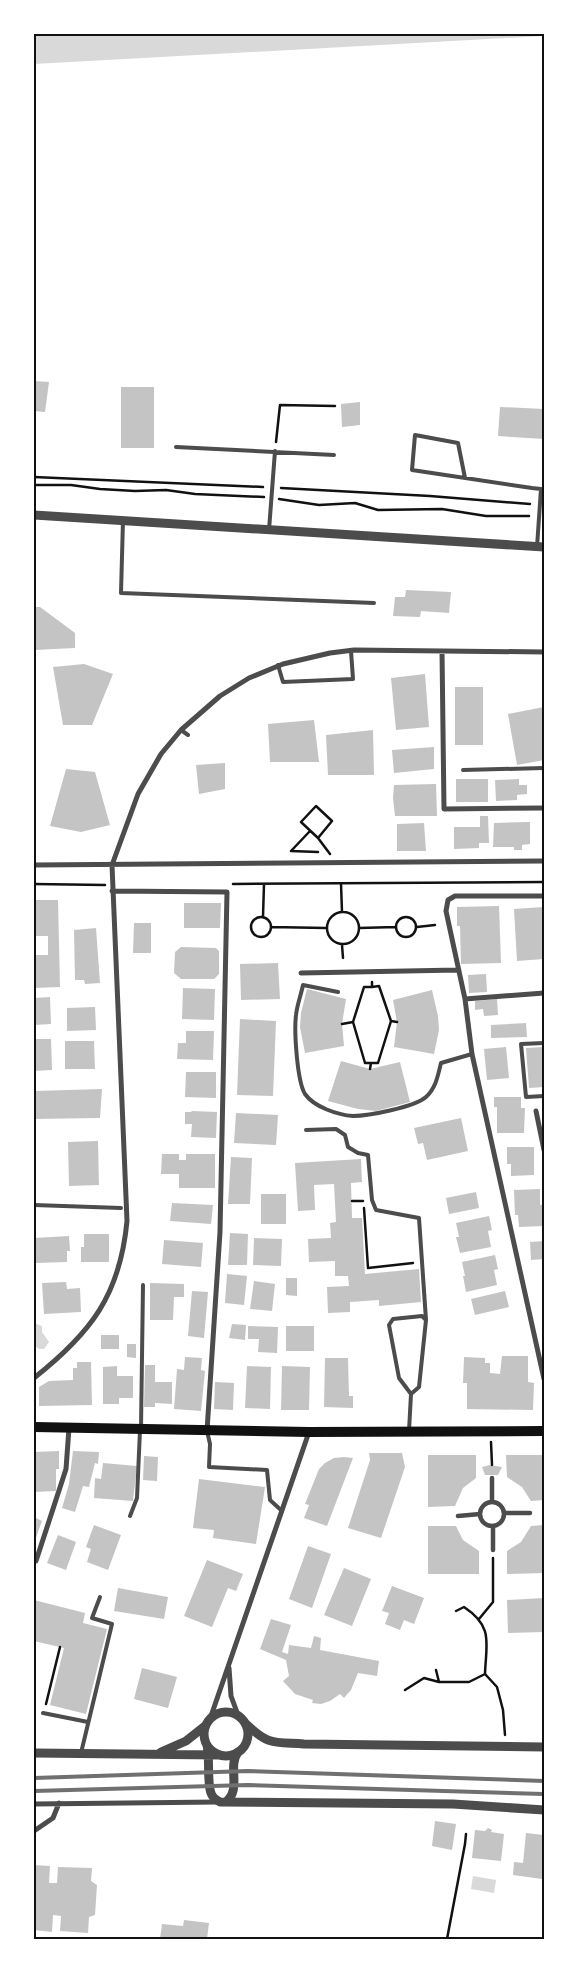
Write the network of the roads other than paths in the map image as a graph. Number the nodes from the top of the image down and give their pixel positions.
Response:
1 (176, 448) dead end
2 (275, 451) junction
3 (334, 455) dead end
4 (465, 478) junction
5 (34, 515) edge
6 (123, 520) junction
7 (269, 530) junction
8 (541, 547) edge
9 (374, 603) dead end
10 (351, 651) junction
11 (442, 651) junction
12 (544, 652) edge
13 (278, 666) junction
14 (181, 730) junction
15 (188, 735) dead end
16 (544, 768) edge
17 (463, 770) dead end
18 (544, 808) edge
19 (544, 861) edge
20 (34, 865) edge
21 (112, 865) junction
22 (112, 888) junction
23 (544, 896) edge
24 (458, 970) junction
25 (301, 973) dead end
26 (338, 992) dead end
27 (544, 993) edge
28 (465, 999) junction
29 (544, 1043) edge
30 (472, 1054) junction
31 (544, 1096) edge
32 (536, 1111) dead end
33 (306, 1130) dead end
34 (544, 1150) edge
35 (34, 1205) edge
36 (121, 1208) dead end
37 (143, 1286) dead end
38 (426, 1320) junction
39 (34, 1378) edge
40 (544, 1379) edge
41 (411, 1394) junction
42 (34, 1427) edge
43 (68, 1428) junction
44 (140, 1430) junction
45 (207, 1431) junction
46 (544, 1431) edge
47 (309, 1432) junction
48 (409, 1432) junction
49 (492, 1478) dead end
50 (492, 1502) junction
51 (282, 1511) junction
52 (504, 1513) junction
53 (530, 1513) dead end
54 (480, 1514) junction
55 (130, 1516) dead end
56 (458, 1516) dead end
57 (493, 1526) junction
58 (493, 1552) road end
59 (36, 1561) dead end
60 (100, 1597) dead end
61 (229, 1666) junction
62 (43, 1713) road end
63 (238, 1715) junction
64 (88, 1722) junction
65 (208, 1723) junction
66 (245, 1723) junction
67 (544, 1747) edge
68 (238, 1752) junction
69 (34, 1753) edge
70 (81, 1753) junction
71 (159, 1754) junction
72 (214, 1755) junction
73 (210, 1792) junction
74 (202, 1801) junction
75 (223, 1802) junction
76 (59, 1803) junction
77 (34, 1804) edge
78 (544, 1810) edge
79 (34, 1831) edge

1 - 2 lane
2 - 3 lane
2 - 7 lane
4 - 4 lane
4 - 8 lane
5 - 6 street
6 - 7 street
6 - 9 lane
7 - 8 street
10 - 11 street
10 - 13 street
10 - 13 lane
11 - 12 street
11 - 18 street
13 - 14 street
14 - 15 lane
14 - 21 street
16 - 17 lane
19 - 21 street
20 - 21 street
21 - 22 street
22 - 39 street
22 - 45 street
23 - 24 street
24 - 25 street
24 - 28 street
26 - 30 lane
27 - 28 street
28 - 30 street
29 - 31 lane
30 - 40 street
32 - 34 street
33 - 38 lane
35 - 36 lane
37 - 44 lane
38 - 41 lane
38 - 41 lane
41 - 48 lane
42 - 43 main road
43 - 44 main road
43 - 59 street
44 - 45 main road
44 - 55 lane
45 - 47 main road
45 - 51 lane
46 - 48 main road
47 - 48 main road
47 - 51 street
49 - 50 street
50 - 52 street
50 - 54 street
51 - 61 street
52 - 53 street
52 - 57 street
54 - 56 street
54 - 57 street
57 - 58 street
60 - 64 lane
61 - 63 street
61 - 65 street
62 - 64 lane
63 - 65 street
63 - 66 street
64 - 70 lane
65 - 71 street
65 - 72 street
66 - 67 street
66 - 68 street
68 - 72 street
68 - 75 street
69 - 70 street
70 - 71 street
71 - 72 street
72 - 73 street
73 - 74 street
73 - 75 street
74 - 75 street
74 - 76 street
75 - 78 street
76 - 77 street
76 - 79 street

